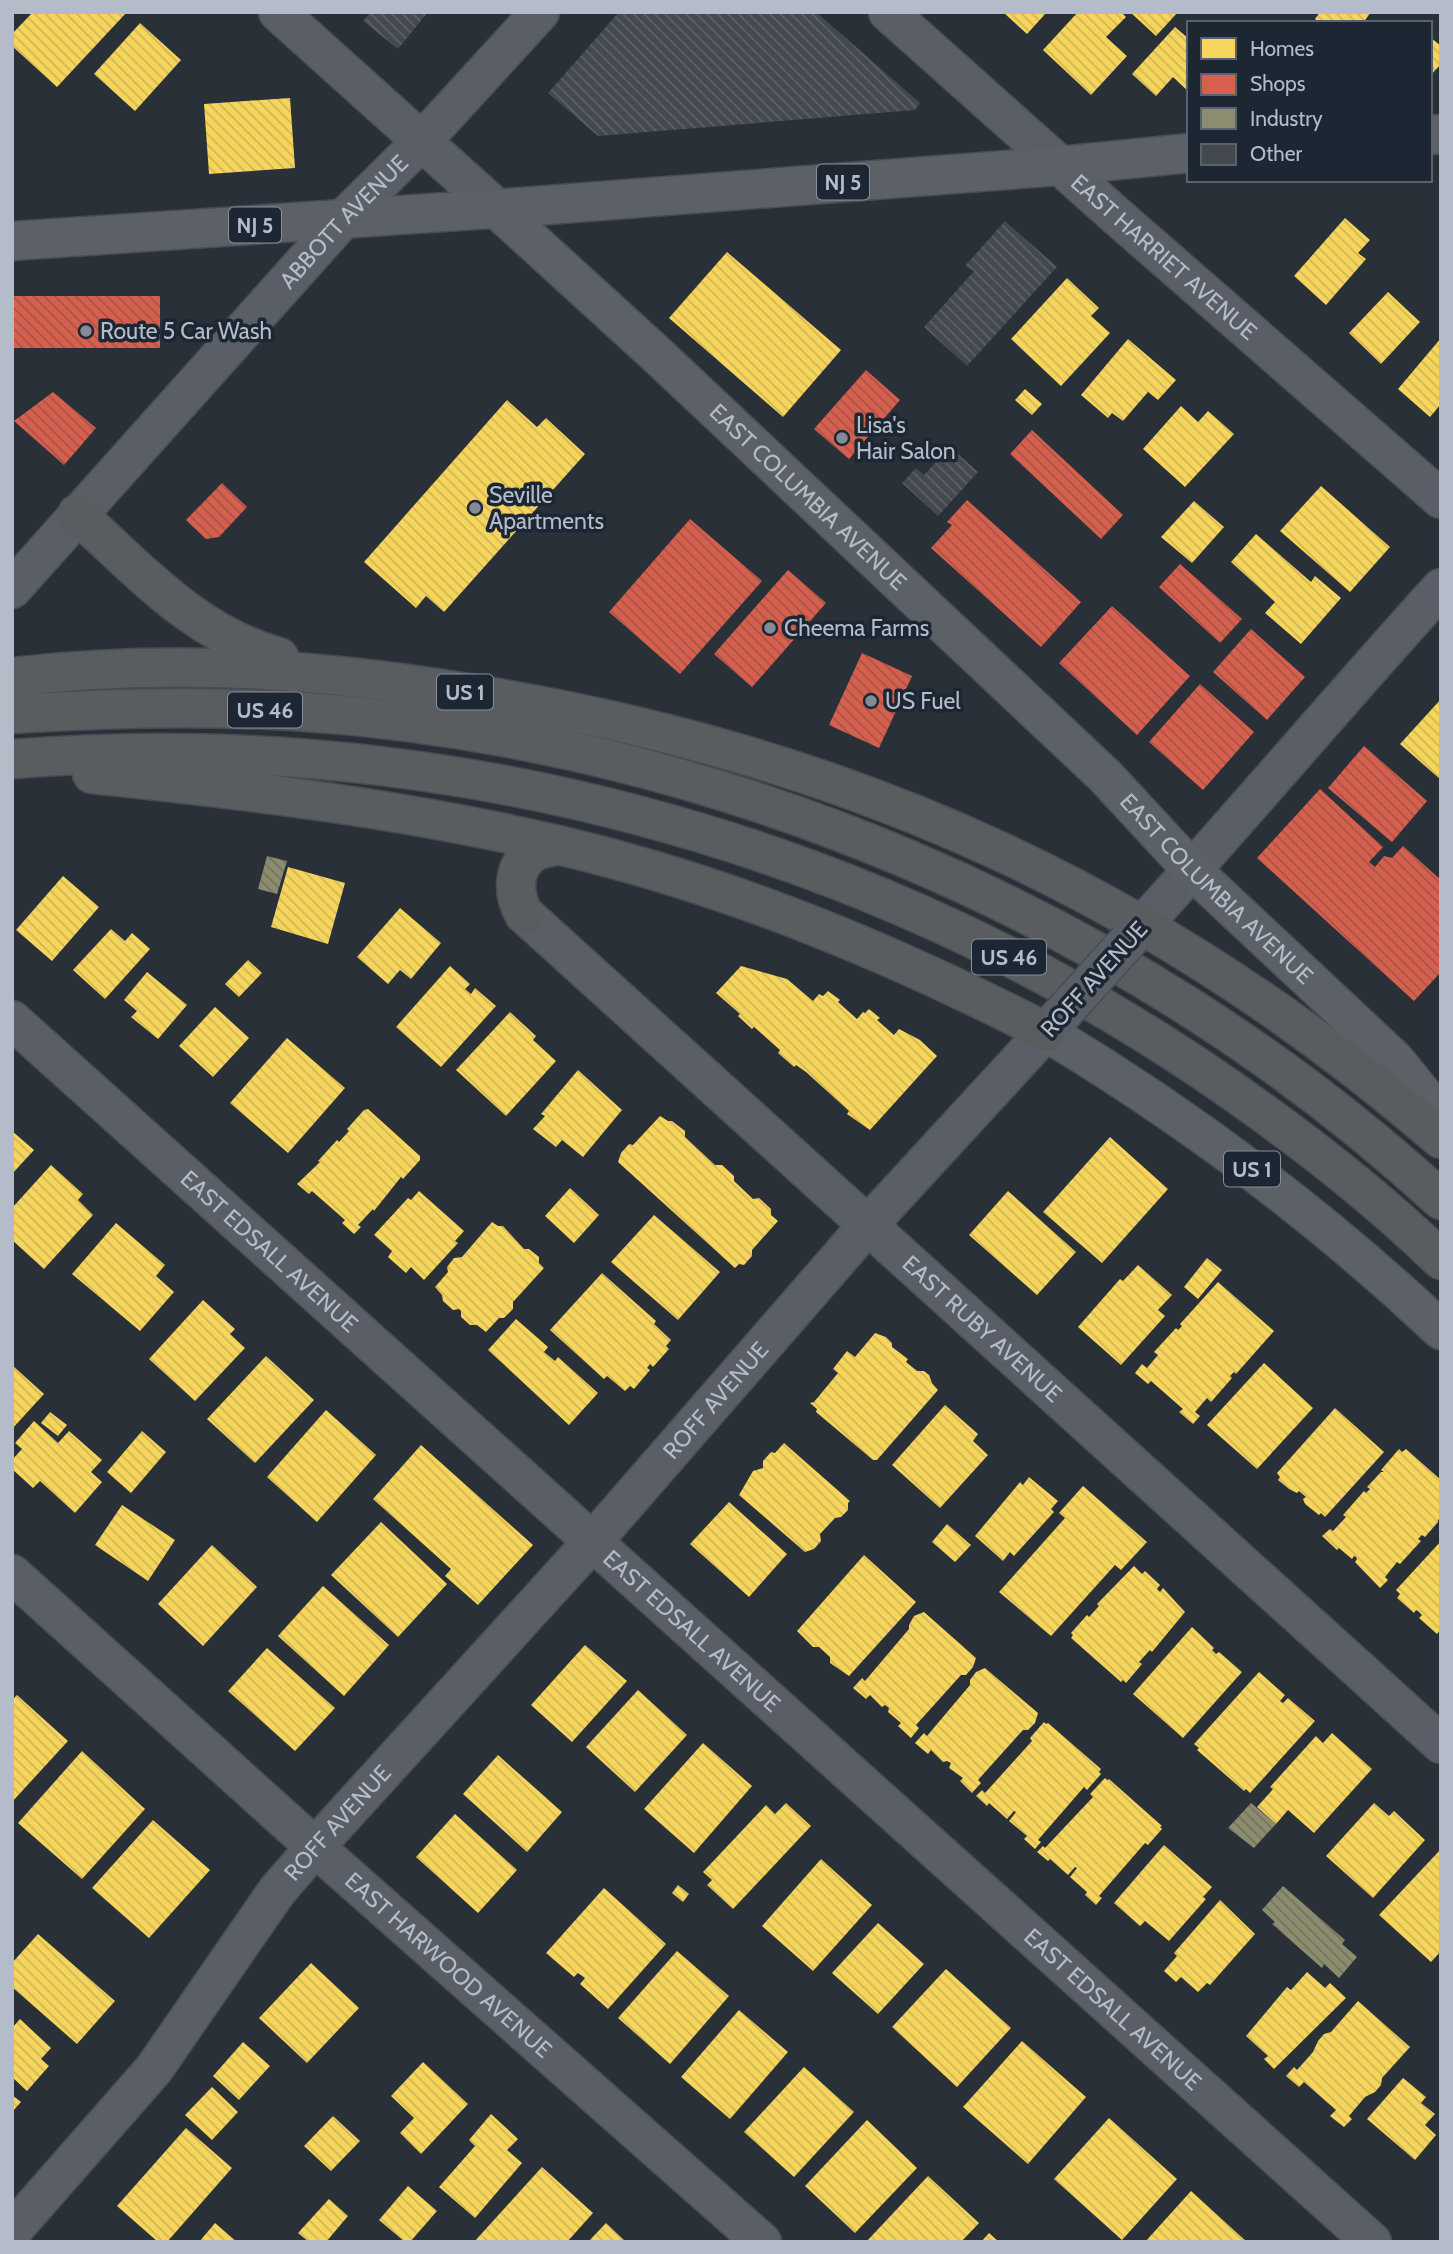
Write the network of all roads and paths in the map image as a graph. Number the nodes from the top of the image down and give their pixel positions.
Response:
1 (278, 12) edge
2 (540, 12) edge
3 (888, 12) edge
4 (422, 141) junction
5 (1187, 153) edge
6 (1059, 166) junction
7 (497, 209) junction
8 (343, 219) junction
9 (12, 241) edge
10 (1441, 499) edge
11 (77, 514) junction
12 (1441, 588) edge
13 (12, 589) edge
14 (12, 677) edge
15 (359, 677) junction
16 (12, 714) edge
17 (12, 759) edge
18 (12, 766) edge
19 (558, 845) junction
20 (1193, 871) junction
21 (524, 914) joint
22 (1136, 933) junction
23 (12, 1020) edge
24 (1054, 1023) junction
25 (1441, 1117) edge
26 (1441, 1139) edge
27 (1441, 1200) edge
28 (867, 1226) junction
29 (1441, 1260) edge
30 (1441, 1330) edge
31 (594, 1540) junction
32 (12, 1574) edge
33 (1441, 1744) edge
34 (315, 1847) junction
35 (12, 2231) edge
36 (762, 2242) edge
37 (1372, 2242) edge

1 - 4 street, EAST COLUMBIA AVENUE
2 - 4 street, ABBOTT AVENUE
3 - 6 street, EAST HARRIET AVENUE
4 - 7 street, EAST COLUMBIA AVENUE
4 - 8 street, ABBOTT AVENUE
5 - 6 main road, NJ 5
6 - 7 main road, NJ 5
6 - 10 street, EAST HARRIET AVENUE
7 - 8 main road, NJ 5
7 - 20 main road, EAST COLUMBIA AVENUE
8 - 9 main road, NJ 5
8 - 11 street, ABBOTT AVENUE
11 - 13 street, ABBOTT AVENUE
11 - 15 highway
12 - 20 street, ROFF AVENUE
14 - 15 highway, US 1
15 - 22 highway, US 1
16 - 27 highway, US 46
17 - 29 highway, US 46
18 - 19 highway, US 1
19 - 21 highway
19 - 24 highway, US 1
20 - 22 street, ROFF AVENUE
20 - 25 main road, EAST COLUMBIA AVENUE
21 - 28 street, EAST RUBY AVENUE
22 - 24 street, ROFF AVENUE, bridge
22 - 26 highway, US 1
23 - 31 street, EAST EDSALL AVENUE
24 - 28 street, ROFF AVENUE
24 - 30 main road, US 1
28 - 31 street, ROFF AVENUE
28 - 33 street, EAST RUBY AVENUE
31 - 34 street, ROFF AVENUE
31 - 37 street, EAST EDSALL AVENUE
32 - 34 street, EAST HARWOOD AVENUE
34 - 35 street, ROFF AVENUE
34 - 36 street, EAST HARWOOD AVENUE

